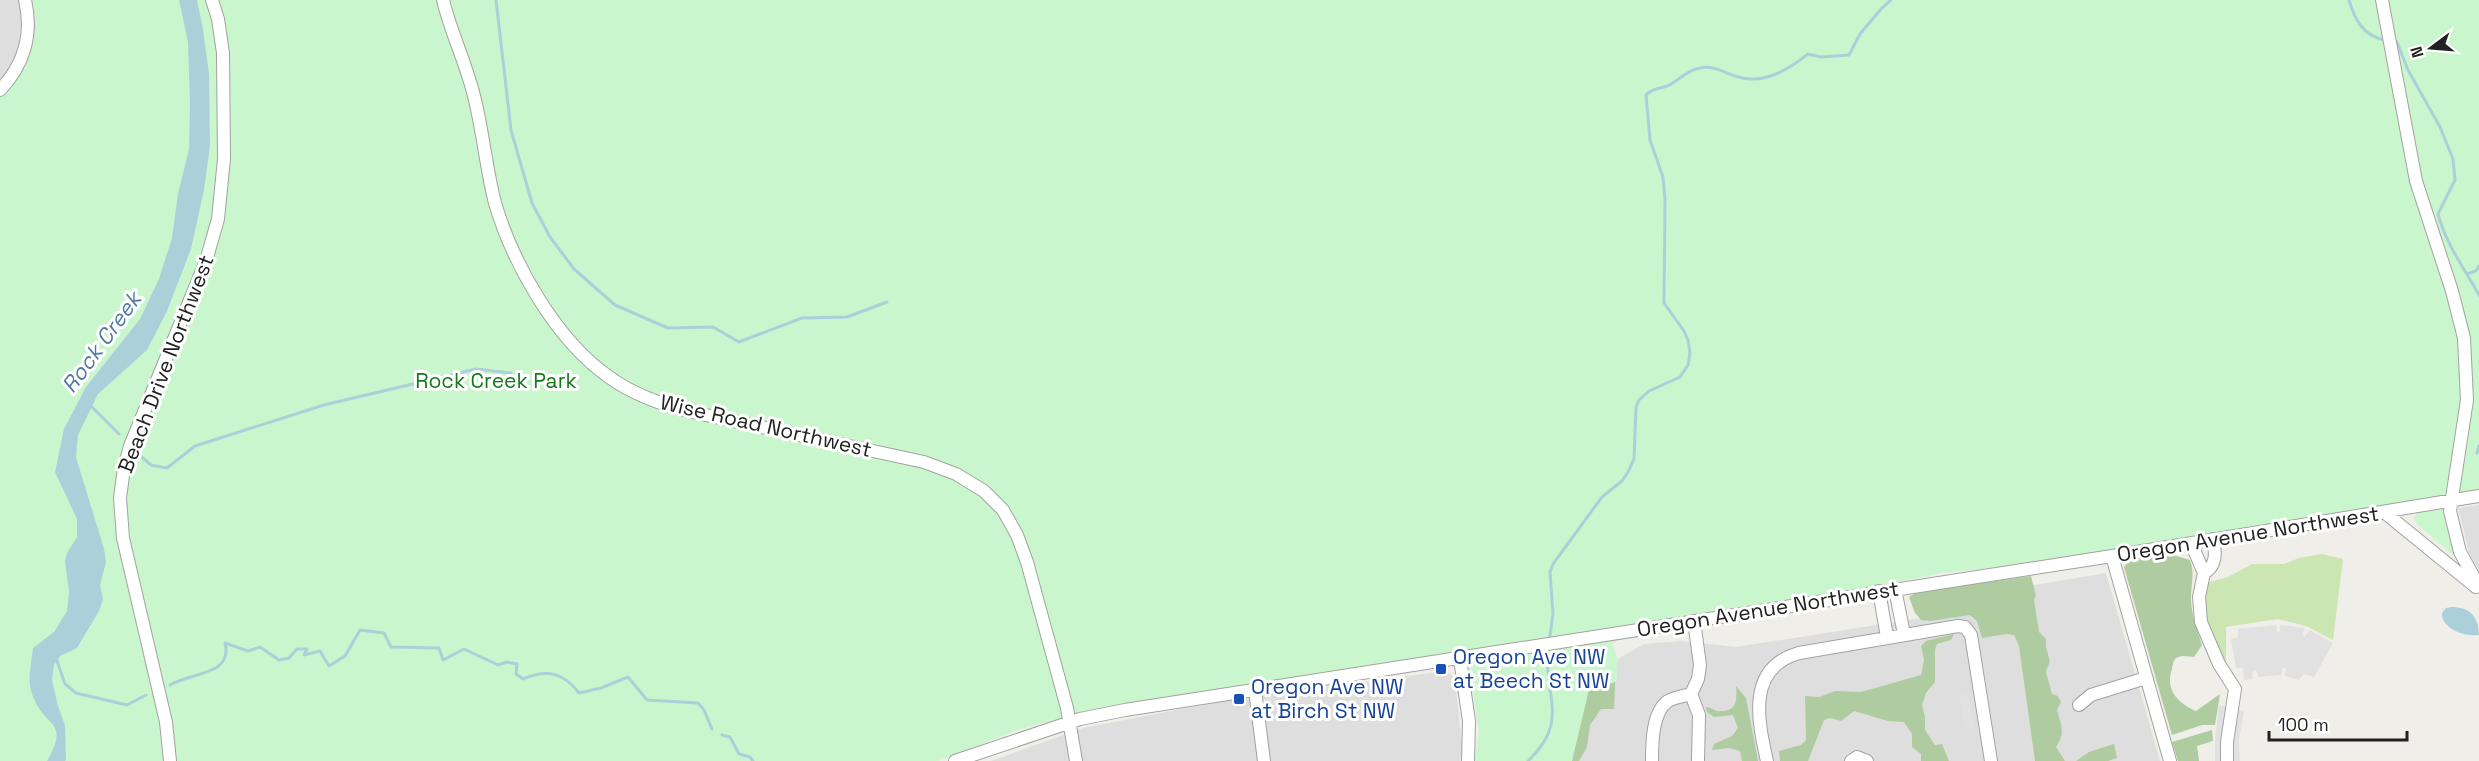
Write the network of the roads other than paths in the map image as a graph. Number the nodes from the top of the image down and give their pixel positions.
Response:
1 (25, 0) edge
2 (212, 0) edge
3 (443, 0) edge
4 (2382, 0) edge
5 (0, 90) edge
6 (2479, 496) edge
7 (2452, 500) junction
8 (2384, 512) junction
9 (2213, 539) junction
10 (2191, 543) junction
11 (2112, 556) junction
12 (2204, 573) junction
13 (2479, 588) edge
14 (1895, 589) junction
15 (1879, 591) junction
16 (1694, 621) junction
17 (1904, 634) junction
18 (1887, 637) junction
19 (1460, 659) junction
20 (2146, 678) junction
21 (1255, 690) junction
22 (1691, 694) junction
23 (2079, 705) dead end
24 (1070, 722) junction
25 (170, 761) edge
26 (955, 761) edge
27 (1076, 761) edge
28 (1264, 761) edge
29 (1468, 761) edge
30 (1652, 761) edge
31 (1698, 761) edge
32 (1767, 761) edge
33 (1851, 761) edge
34 (1867, 761) edge
35 (1991, 761) edge
36 (2170, 761) edge
37 (2227, 761) edge

1 - 5 street
2 - 25 street, Beach Drive Northwest
3 - 24 street, Wise Road Northwest
4 - 7 street
6 - 7 street, Oregon Avenue Northwest
7 - 8 street, Oregon Avenue Northwest
7 - 13 street
8 - 9 street, Oregon Avenue Northwest
8 - 13 street
9 - 10 street, Oregon Avenue Northwest
9 - 12 street
10 - 11 street, Oregon Avenue Northwest
10 - 12 street
11 - 14 street, Oregon Avenue Northwest
11 - 20 street
12 - 37 street
14 - 15 street, Oregon Avenue Northwest
14 - 17 street
15 - 16 street, Oregon Avenue Northwest
15 - 18 street
16 - 19 street, Oregon Avenue Northwest
16 - 22 street
17 - 18 street
17 - 35 street
18 - 32 street
19 - 21 street, Oregon Avenue Northwest
19 - 29 street
20 - 23 street
20 - 36 street
21 - 24 street, Oregon Avenue Northwest
21 - 28 street
22 - 30 street
22 - 31 street
24 - 26 street, Oregon Avenue Northwest
24 - 27 street, Wise Road Northwest
33 - 34 street

